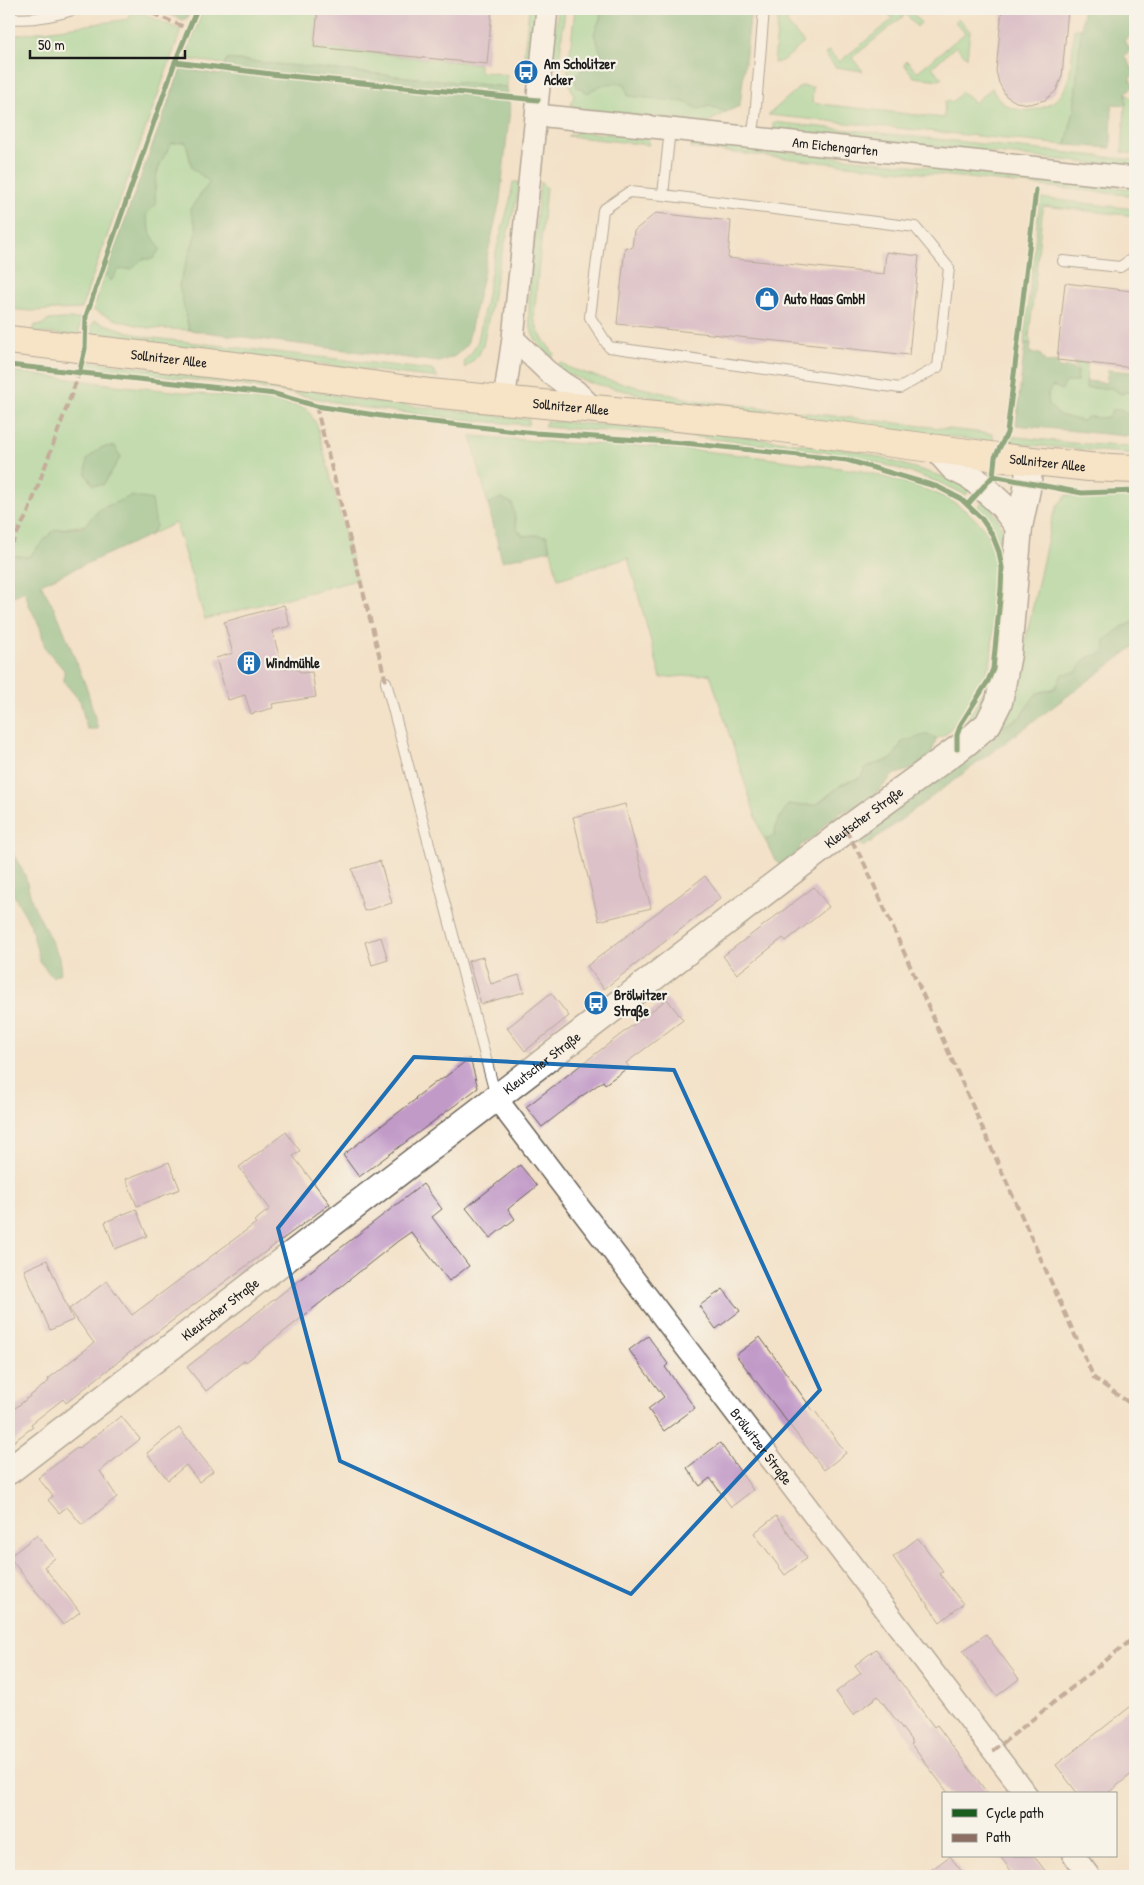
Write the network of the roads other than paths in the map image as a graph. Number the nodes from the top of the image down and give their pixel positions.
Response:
1 (76, 9) edge
2 (547, 9) edge
3 (764, 9) edge
4 (9, 18) edge
5 (537, 115) junction
6 (670, 129) junction
7 (752, 138) junction
8 (1135, 178) edge
9 (663, 195) junction
10 (1135, 258) edge
11 (1063, 261) dead end
12 (513, 338) junction
13 (9, 340) edge
14 (504, 400) junction
15 (594, 409) junction
16 (938, 449) junction
17 (1030, 461) junction
18 (1135, 469) edge
19 (1019, 527) junction
20 (386, 682) dead end
21 (496, 1098) junction
22 (9, 1471) edge
23 (1024, 1792) edge
24 (1076, 1858) edge
25 (1089, 1876) edge

1 - 4 lane
2 - 5 street
3 - 7 lane
5 - 6 street, Am Eichengarten
5 - 12 street
6 - 7 street, Am Eichengarten
6 - 9 lane
7 - 8 street, Am Eichengarten
9 - 9 lane
10 - 11 lane
12 - 14 street
12 - 15 street
13 - 14 main road, Sollnitzer Allee
14 - 15 main road, Sollnitzer Allee
15 - 16 main road, Sollnitzer Allee
16 - 17 main road, Sollnitzer Allee
16 - 19 street
17 - 18 main road, Sollnitzer Allee
17 - 19 street, Kleutscher Straße
19 - 21 street, Kleutscher Straße
20 - 21 lane
21 - 22 street, Kleutscher Straße
21 - 23 street, Brölwitzer Straße
24 - 25 street

